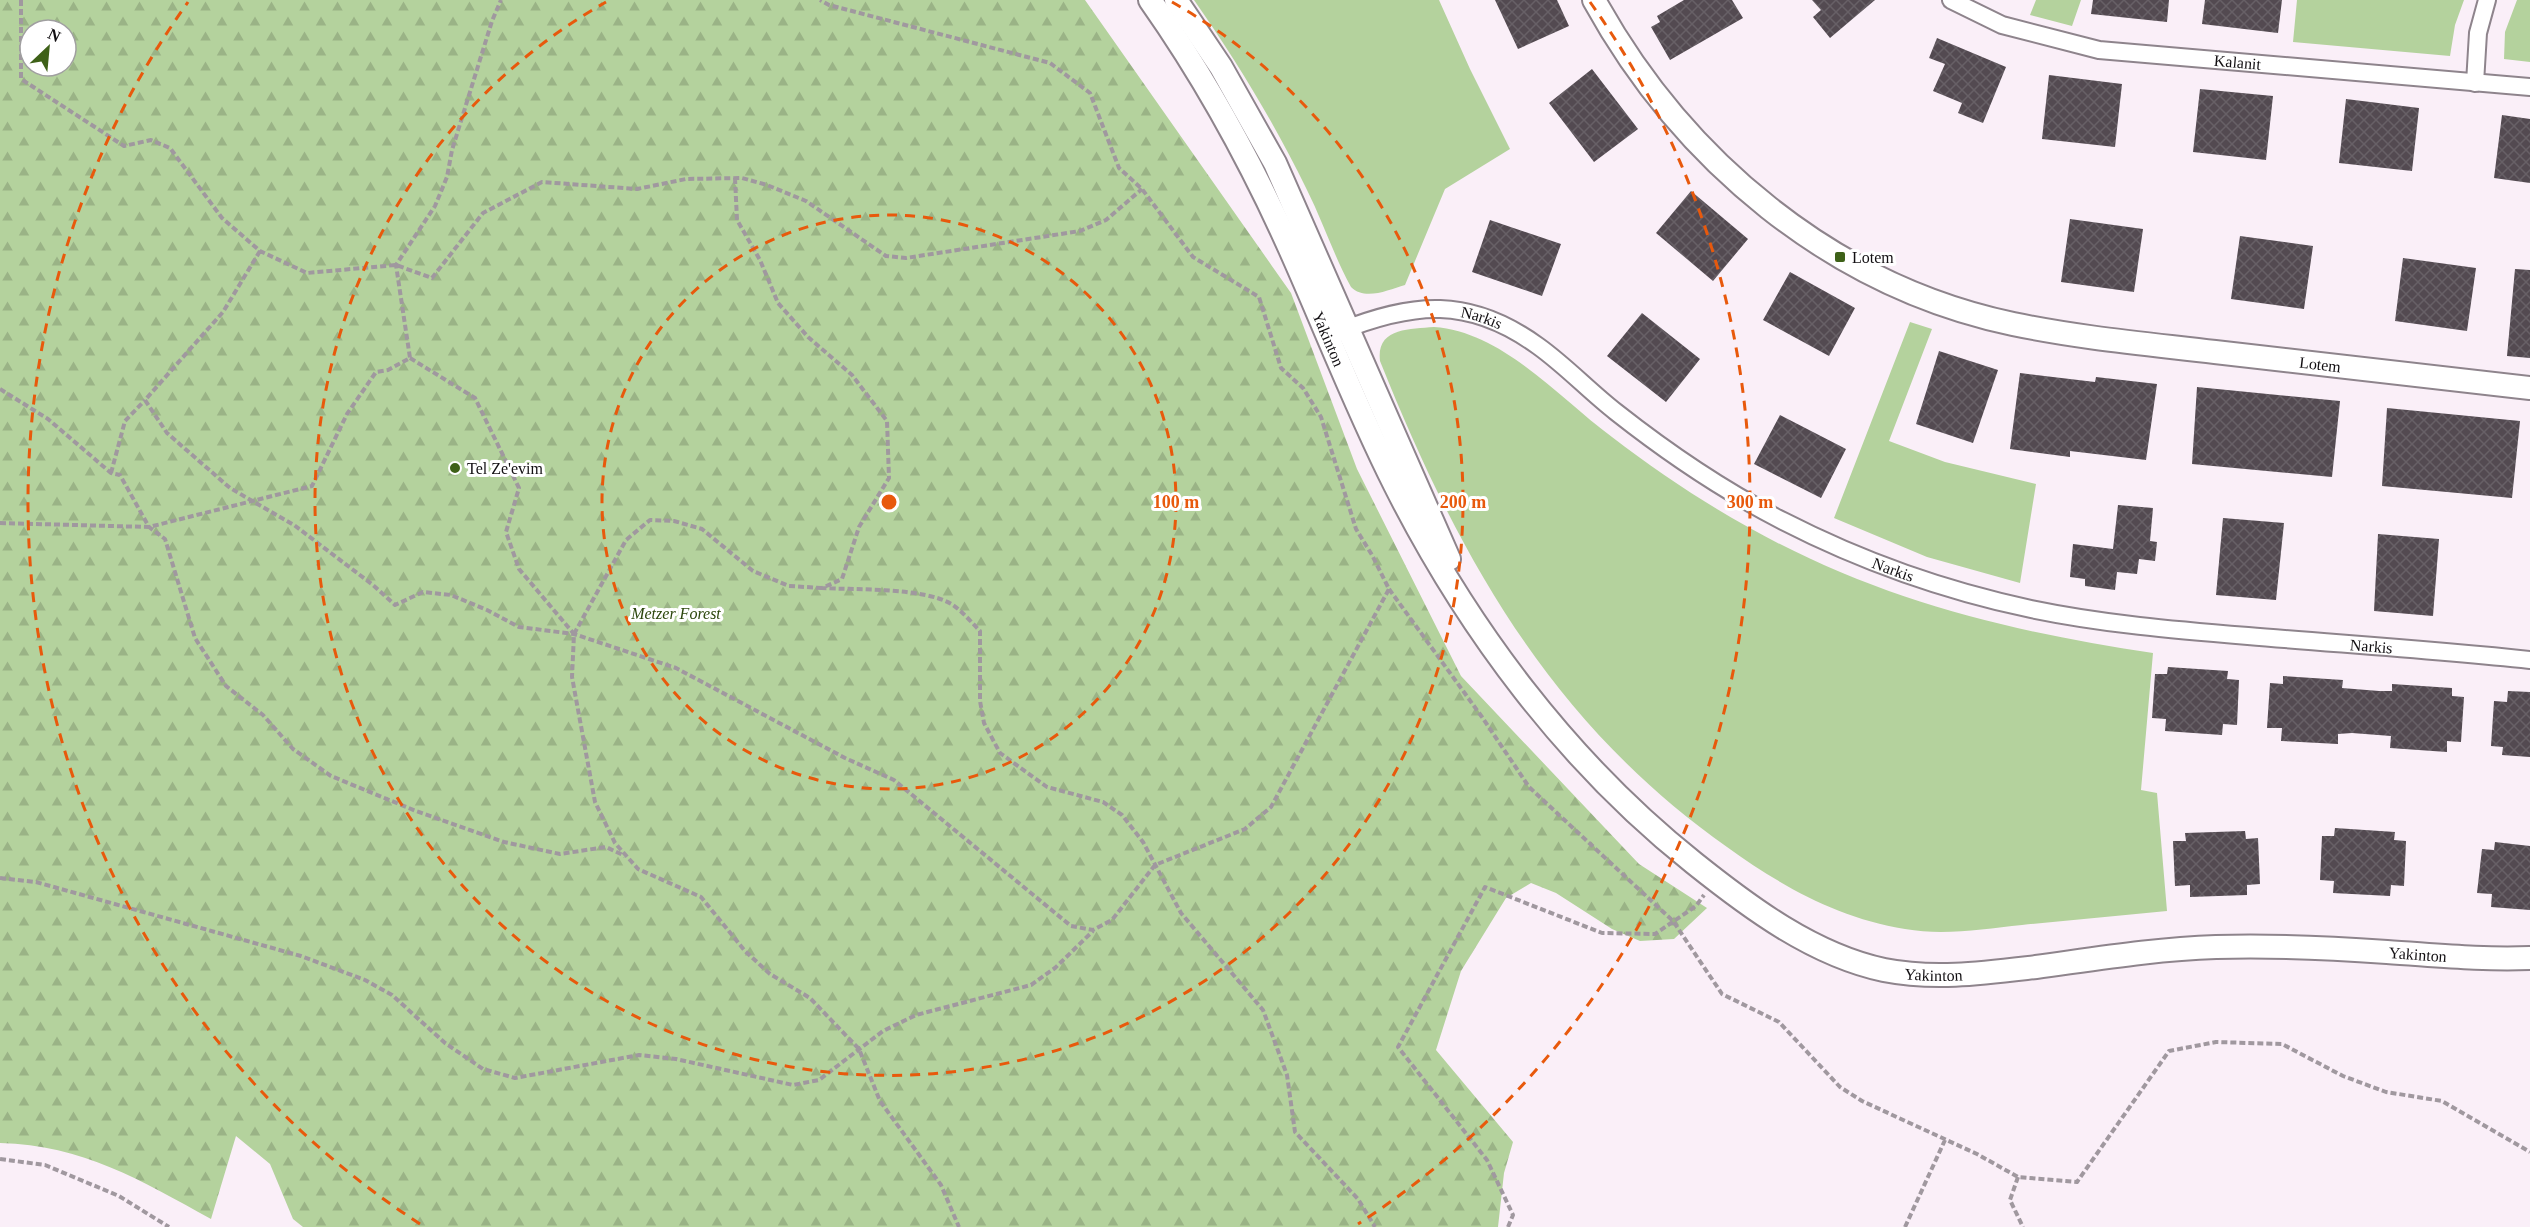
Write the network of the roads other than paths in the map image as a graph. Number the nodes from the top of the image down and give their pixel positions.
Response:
1 (1150, 0) edge
2 (1176, 0) edge
3 (1594, 0) edge
4 (1951, 0) edge
5 (2487, 0) edge
6 (2475, 82) junction
7 (2530, 87) edge
8 (1349, 328) junction
9 (1328, 336) junction
10 (2530, 388) edge
11 (2530, 660) edge
12 (1513, 675) junction
13 (2464, 958) junction
14 (2530, 958) edge
15 (2530, 975) edge

1 - 9 street, Yakinton
2 - 8 street, Yakinton
3 - 10 street, Lotem
4 - 6 street, Kalanit
5 - 6 street
6 - 7 street, Kalanit
8 - 9 street, Narkis
8 - 11 street, Narkis
8 - 12 street, Yakinton
9 - 12 street, Yakinton
12 - 13 street, Yakinton
13 - 14 street, Yakinton
13 - 15 street, Yakinton

